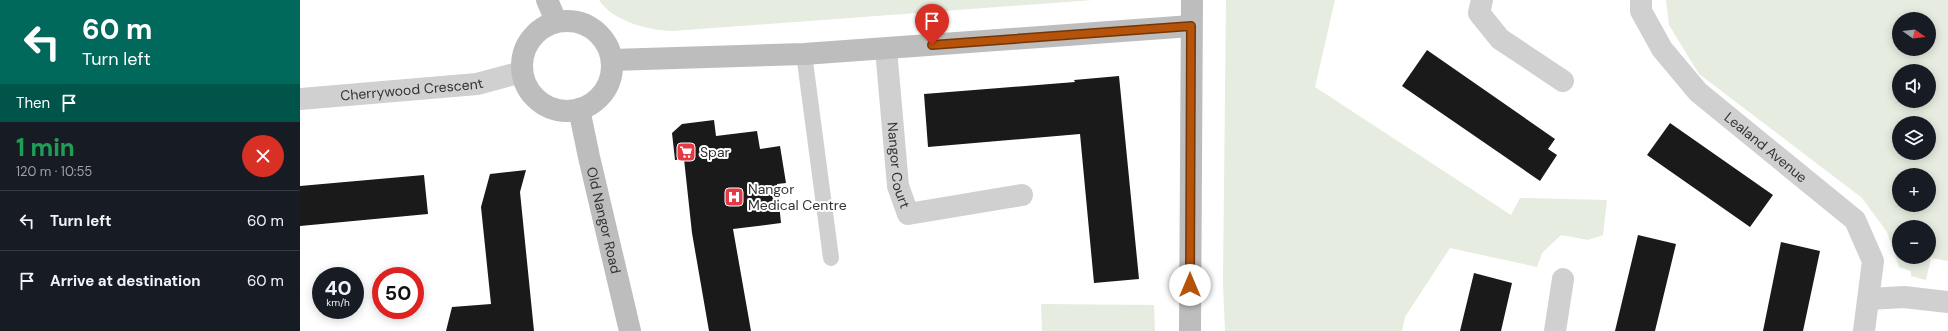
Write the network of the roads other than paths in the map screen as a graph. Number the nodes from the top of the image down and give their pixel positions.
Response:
1 (547, 0) edge
2 (1192, 0) edge
3 (1482, 0) edge
4 (1642, 0) edge
5 (556, 21) junction
6 (1191, 26) junction
7 (886, 49) junction
8 (804, 54) junction
9 (612, 60) junction
10 (522, 72) junction
11 (1563, 81) dead end
12 (300, 99) edge
13 (579, 110) junction
14 (1022, 195) dead end
15 (831, 258) dead end
16 (1563, 279) dead end
17 (1869, 299) junction
18 (1948, 302) edge
19 (630, 331) edge
20 (1190, 331) edge
21 (1555, 331) edge
22 (1864, 331) edge

1 - 5 street
2 - 6 street
3 - 11 street
4 - 17 street, Lealand Avenue
5 - 9 street
5 - 10 street
6 - 7 street
6 - 20 street
7 - 8 street
7 - 14 street, Nangor Court
8 - 9 street
8 - 15 lane
9 - 13 street
10 - 12 street, Cherrywood Crescent
10 - 13 street
13 - 19 street, Old Nangor Road
16 - 21 street
17 - 18 street
17 - 22 street, Lealand Avenue

